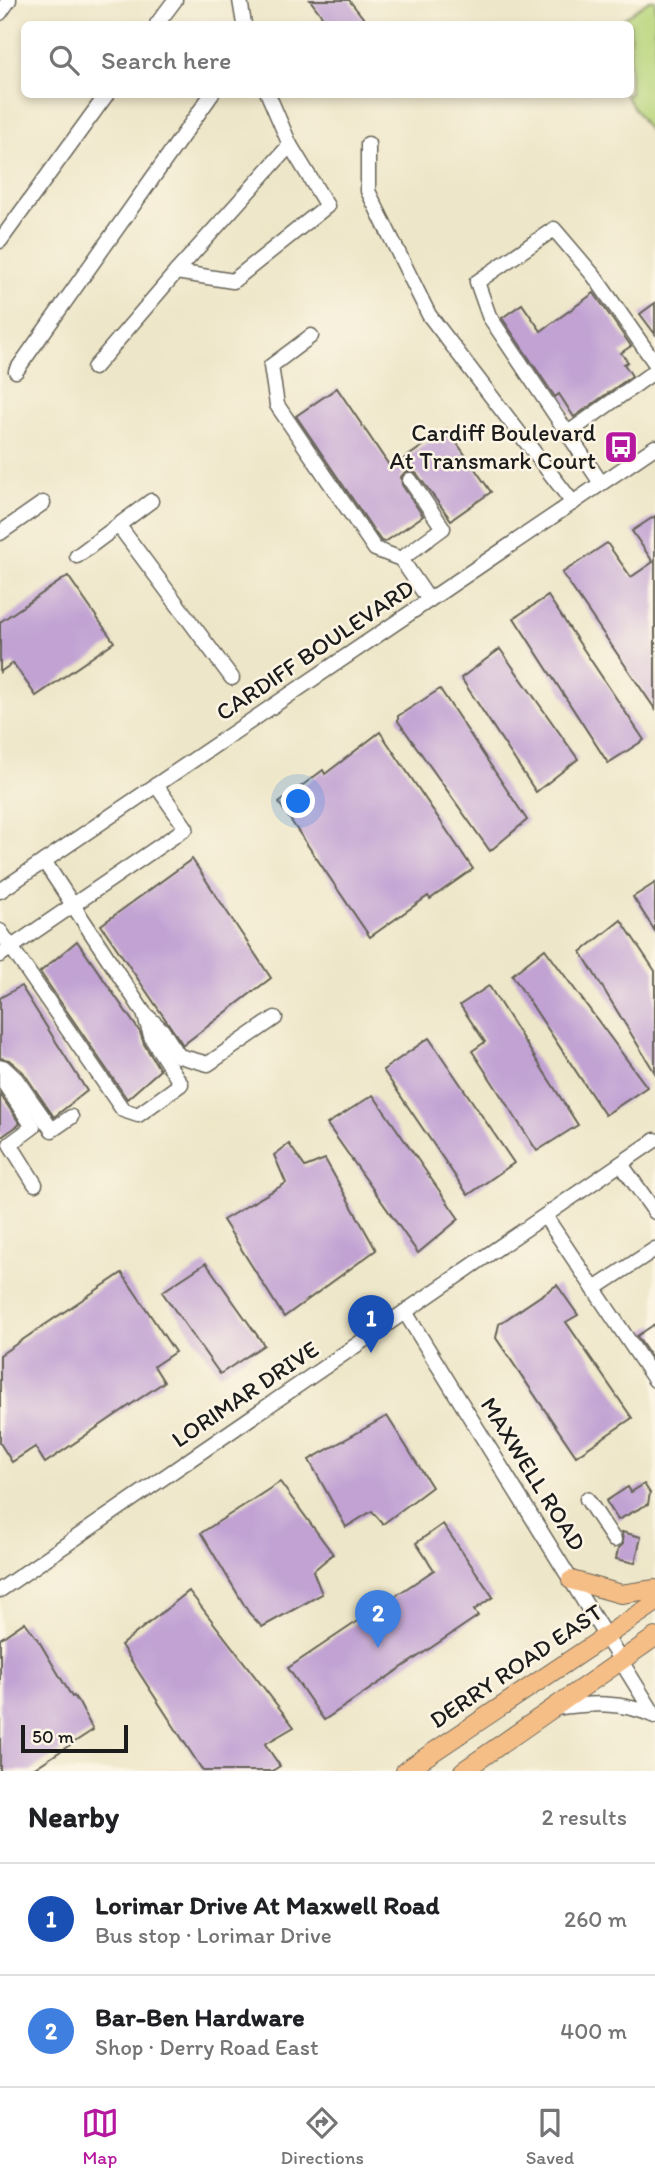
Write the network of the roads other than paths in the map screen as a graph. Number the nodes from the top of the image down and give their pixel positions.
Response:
1 (9, 0) edge
2 (175, 0) edge
3 (240, 0) edge
4 (0, 13) edge
5 (159, 21) edge
6 (244, 21) edge
7 (104, 98) edge
8 (209, 98) edge
9 (270, 98) edge
10 (368, 144) dead end
11 (290, 145) junction
12 (0, 241) edge
13 (176, 272) junction
14 (311, 336) dead end
15 (655, 363) edge
16 (94, 368) dead end
17 (655, 371) edge
18 (16, 372) dead end
19 (568, 433) junction
20 (655, 447) edge
21 (410, 480) dead end
22 (601, 483) junction
23 (152, 501) dead end
24 (43, 503) dead end
25 (573, 503) junction
26 (119, 526) junction
27 (0, 533) edge
28 (77, 556) dead end
29 (401, 559) junction
30 (429, 600) junction
31 (233, 678) dead end
32 (156, 785) junction
33 (44, 861) junction
34 (0, 891) edge
35 (72, 905) junction
36 (0, 931) edge
37 (5, 951) edge
38 (144, 1013) junction
39 (275, 1018) dead end
40 (3, 1067) edge
41 (71, 1117) dead end
42 (655, 1140) edge
43 (621, 1164) junction
44 (35, 1184) dead end
45 (655, 1212) edge
46 (545, 1216) junction
47 (655, 1249) edge
48 (594, 1289) junction
49 (405, 1312) junction
50 (655, 1380) edge
51 (587, 1499) dead end
52 (614, 1540) dead end
53 (571, 1580) junction
54 (655, 1589) edge
55 (0, 1590) edge
56 (655, 1603) edge
57 (605, 1635) junction
58 (655, 1636) edge
59 (621, 1661) junction
60 (554, 1708) junction
61 (655, 1716) edge
62 (405, 1771) edge
63 (463, 1771) edge

1 - 4 street
2 - 5 street
3 - 6 street
7 - 12 street
8 - 18 street
9 - 11 street
10 - 25 street
11 - 13 street
11 - 13 street
13 - 16 street
14 - 29 street
15 - 19 street
17 - 19 street
19 - 22 street
20 - 22 street, CARDIFF BOULEVARD
21 - 29 street
22 - 25 street, CARDIFF BOULEVARD
23 - 26 street
24 - 27 street
25 - 30 street, CARDIFF BOULEVARD
26 - 28 street
26 - 31 street
29 - 30 street
30 - 32 street, CARDIFF BOULEVARD
32 - 33 street, CARDIFF BOULEVARD
32 - 35 street
33 - 34 street, CARDIFF BOULEVARD
33 - 35 street
35 - 37 street
35 - 38 street
36 - 37 street
37 - 38 street
38 - 39 street
40 - 41 street
40 - 44 street
42 - 43 street, LORIMAR DRIVE
43 - 45 street
43 - 46 street, LORIMAR DRIVE
46 - 48 street
46 - 49 street, LORIMAR DRIVE
47 - 48 street
48 - 50 street
49 - 53 street, MAXWELL ROAD
49 - 55 street, LORIMAR DRIVE
51 - 52 street
53 - 54 main road
53 - 57 street, MAXWELL ROAD
56 - 57 main road, DERRY ROAD EAST
57 - 59 street, MAXWELL ROAD
57 - 62 main road, DERRY ROAD EAST
58 - 59 main road
59 - 60 main road
59 - 61 street, MAXWELL ROAD
60 - 61 street
60 - 63 main road

